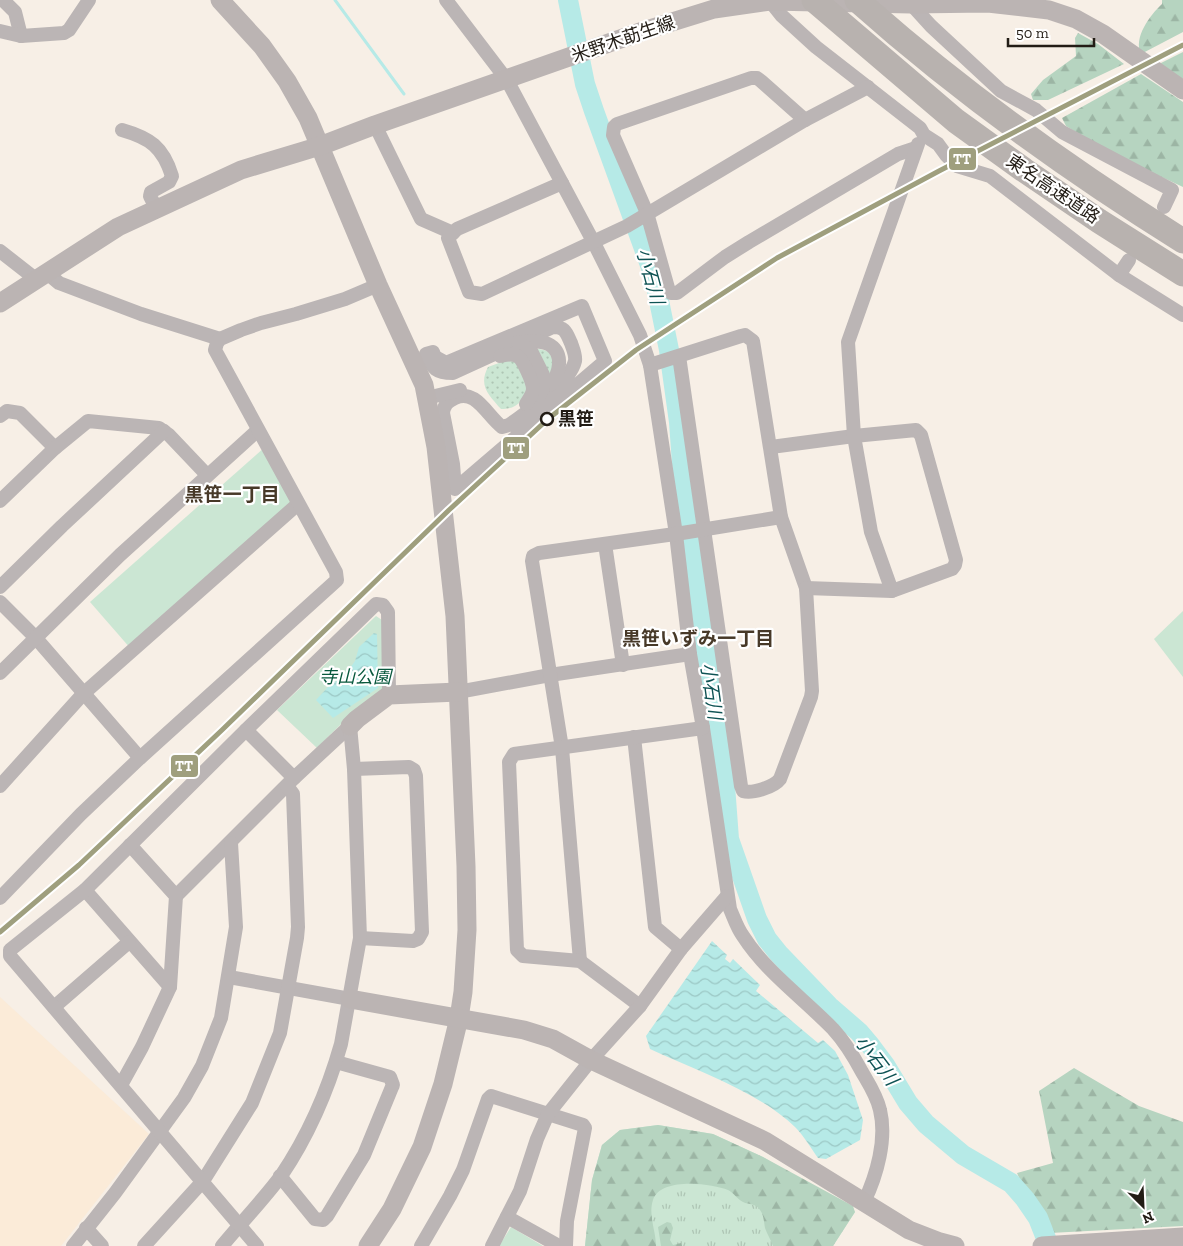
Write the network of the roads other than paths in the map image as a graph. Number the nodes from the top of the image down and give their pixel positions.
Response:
1 (3, 0) edge
2 (89, 0) edge
3 (220, 0) edge
4 (446, 0) edge
5 (770, 0) edge
6 (814, 0) edge
7 (857, 0) edge
8 (991, 1) edge
9 (911, 4) junction
10 (885, 9) edge
11 (0, 31) edge
12 (20, 36) junction
13 (507, 80) junction
14 (868, 87) junction
15 (1183, 90) edge
16 (805, 120) junction
17 (375, 125) junction
18 (122, 130) dead end
19 (924, 135) junction
20 (320, 146) junction
21 (916, 148) junction
22 (562, 183) junction
23 (1164, 207) dead end
24 (157, 210) junction
25 (647, 213) junction
26 (453, 233) junction
27 (1183, 241) edge
28 (594, 243) junction
29 (0, 251) edge
30 (1129, 260) dead end
31 (1183, 274) edge
32 (1119, 275) junction
33 (42, 277) junction
34 (378, 286) junction
35 (0, 302) edge
36 (1183, 315) edge
37 (220, 338) junction
38 (524, 342) junction
39 (500, 356) junction
40 (677, 356) junction
41 (654, 364) junction
42 (426, 392) junction
43 (537, 397) junction
44 (0, 416) edge
45 (258, 430) junction
46 (164, 431) junction
47 (854, 436) junction
48 (771, 447) junction
49 (55, 448) junction
50 (206, 475) junction
51 (0, 501) edge
52 (298, 504) junction
53 (781, 517) junction
54 (702, 530) junction
55 (679, 533) junction
56 (605, 544) junction
57 (0, 587) edge
58 (806, 588) junction
59 (892, 591) junction
60 (0, 602) edge
61 (35, 638) junction
62 (690, 654) junction
63 (623, 665) junction
64 (0, 674) edge
65 (550, 675) junction
66 (458, 692) junction
67 (83, 694) junction
68 (389, 695) junction
69 (350, 726) junction
70 (703, 728) junction
71 (246, 730) junction
72 (634, 738) junction
73 (562, 748) junction
74 (140, 758) junction
75 (354, 769) junction
76 (290, 782) junction
77 (0, 786) edge
78 (231, 843) junction
79 (130, 845) junction
80 (85, 890) junction
81 (176, 896) junction
82 (727, 896) junction
83 (0, 898) edge
84 (360, 938) junction
85 (129, 942) junction
86 (681, 950) junction
87 (580, 961) junction
88 (228, 977) junction
89 (170, 987) junction
90 (288, 988) junction
91 (350, 999) junction
92 (640, 1006) junction
93 (54, 1007) junction
94 (459, 1018) junction
95 (591, 1060) junction
96 (336, 1062) junction
97 (121, 1085) junction
98 (548, 1114) junction
99 (160, 1130) junction
100 (280, 1176) junction
101 (203, 1181) junction
102 (864, 1202) junction
103 (507, 1216) junction
104 (240, 1225) junction
105 (86, 1228) junction
106 (1183, 1237) edge
107 (1061, 1245) edge
108 (73, 1246) edge
109 (102, 1246) edge
110 (144, 1246) edge
111 (222, 1246) edge
112 (257, 1246) edge
113 (368, 1246) edge
114 (420, 1246) edge
115 (492, 1246) edge
116 (559, 1246) edge
117 (566, 1246) edge
118 (955, 1246) edge
119 (1042, 1246) edge

1 - 12 street
2 - 12 street
3 - 20 street
4 - 13 street
5 - 10 street, 米野木莇生線
5 - 13 street, 米野木莇生線
5 - 14 street
6 - 31 highway, 東名高速道路
7 - 10 highway, 東名高速道路
8 - 9 street, 米野木莇生線
8 - 15 street, 米野木莇生線
9 - 10 street, 米野木莇生線
9 - 23 street
10 - 27 highway, 東名高速道路
11 - 12 street
13 - 17 street, 米野木莇生線
13 - 22 street
14 - 16 street
14 - 19 street
16 - 25 street
16 - 25 street
17 - 20 street, 米野木莇生線
17 - 26 street
18 - 24 street
19 - 21 street
19 - 32 street
20 - 24 street, 米野木莇生線
20 - 34 street
21 - 25 street
21 - 47 street
22 - 26 street
22 - 28 street
24 - 33 street, 米野木莇生線
25 - 28 street
26 - 28 street
28 - 41 street
29 - 33 street
30 - 32 street
32 - 36 street
33 - 35 street, 米野木莇生線
33 - 37 street
34 - 37 street
34 - 42 street
37 - 45 street
38 - 38 street
38 - 39 street
38 - 43 street
38 - 43 street
39 - 42 street
39 - 43 street
40 - 41 street
40 - 48 street
40 - 54 street
41 - 55 street
42 - 43 street
42 - 66 street
44 - 49 street
45 - 50 street
45 - 52 street
46 - 49 street
46 - 50 street
46 - 57 street
47 - 48 street
47 - 59 street
47 - 59 street
48 - 53 street
49 - 51 street
50 - 61 street
52 - 67 street
52 - 74 street
53 - 54 street
53 - 58 street
54 - 55 street
54 - 58 street
55 - 56 street
55 - 62 street
56 - 63 street
56 - 65 street
58 - 59 street
60 - 61 street
61 - 64 street
61 - 67 street
62 - 63 street
62 - 70 street
63 - 65 street
65 - 66 street
65 - 73 street
66 - 68 street
66 - 94 street
67 - 74 street
67 - 77 street
68 - 69 street
68 - 71 street
69 - 75 street
69 - 76 street
70 - 72 street
70 - 82 street
71 - 76 street
71 - 79 street
72 - 73 street
72 - 86 street
73 - 87 street
73 - 87 street
74 - 83 street
75 - 84 street
75 - 84 street
76 - 78 street
76 - 90 street
78 - 81 street
78 - 88 street
79 - 80 street
79 - 81 street
80 - 85 street
80 - 93 street
81 - 89 street
82 - 86 street
82 - 102 street
84 - 91 street
85 - 89 street
85 - 93 street
86 - 92 street
87 - 92 street
88 - 90 street
88 - 99 street
89 - 97 street
90 - 91 street
90 - 101 street
91 - 94 street
91 - 96 street
92 - 95 street
93 - 97 street
94 - 95 street
94 - 113 street
95 - 98 street
95 - 102 street
96 - 100 street
96 - 100 street
97 - 99 street
98 - 103 street
98 - 114 street
98 - 117 street
99 - 101 street
99 - 105 street
100 - 104 street
101 - 104 street
101 - 110 street
102 - 118 street
103 - 115 street
103 - 116 street
104 - 111 street
104 - 112 street
105 - 108 street
105 - 109 street
106 - 107 street
107 - 119 street

